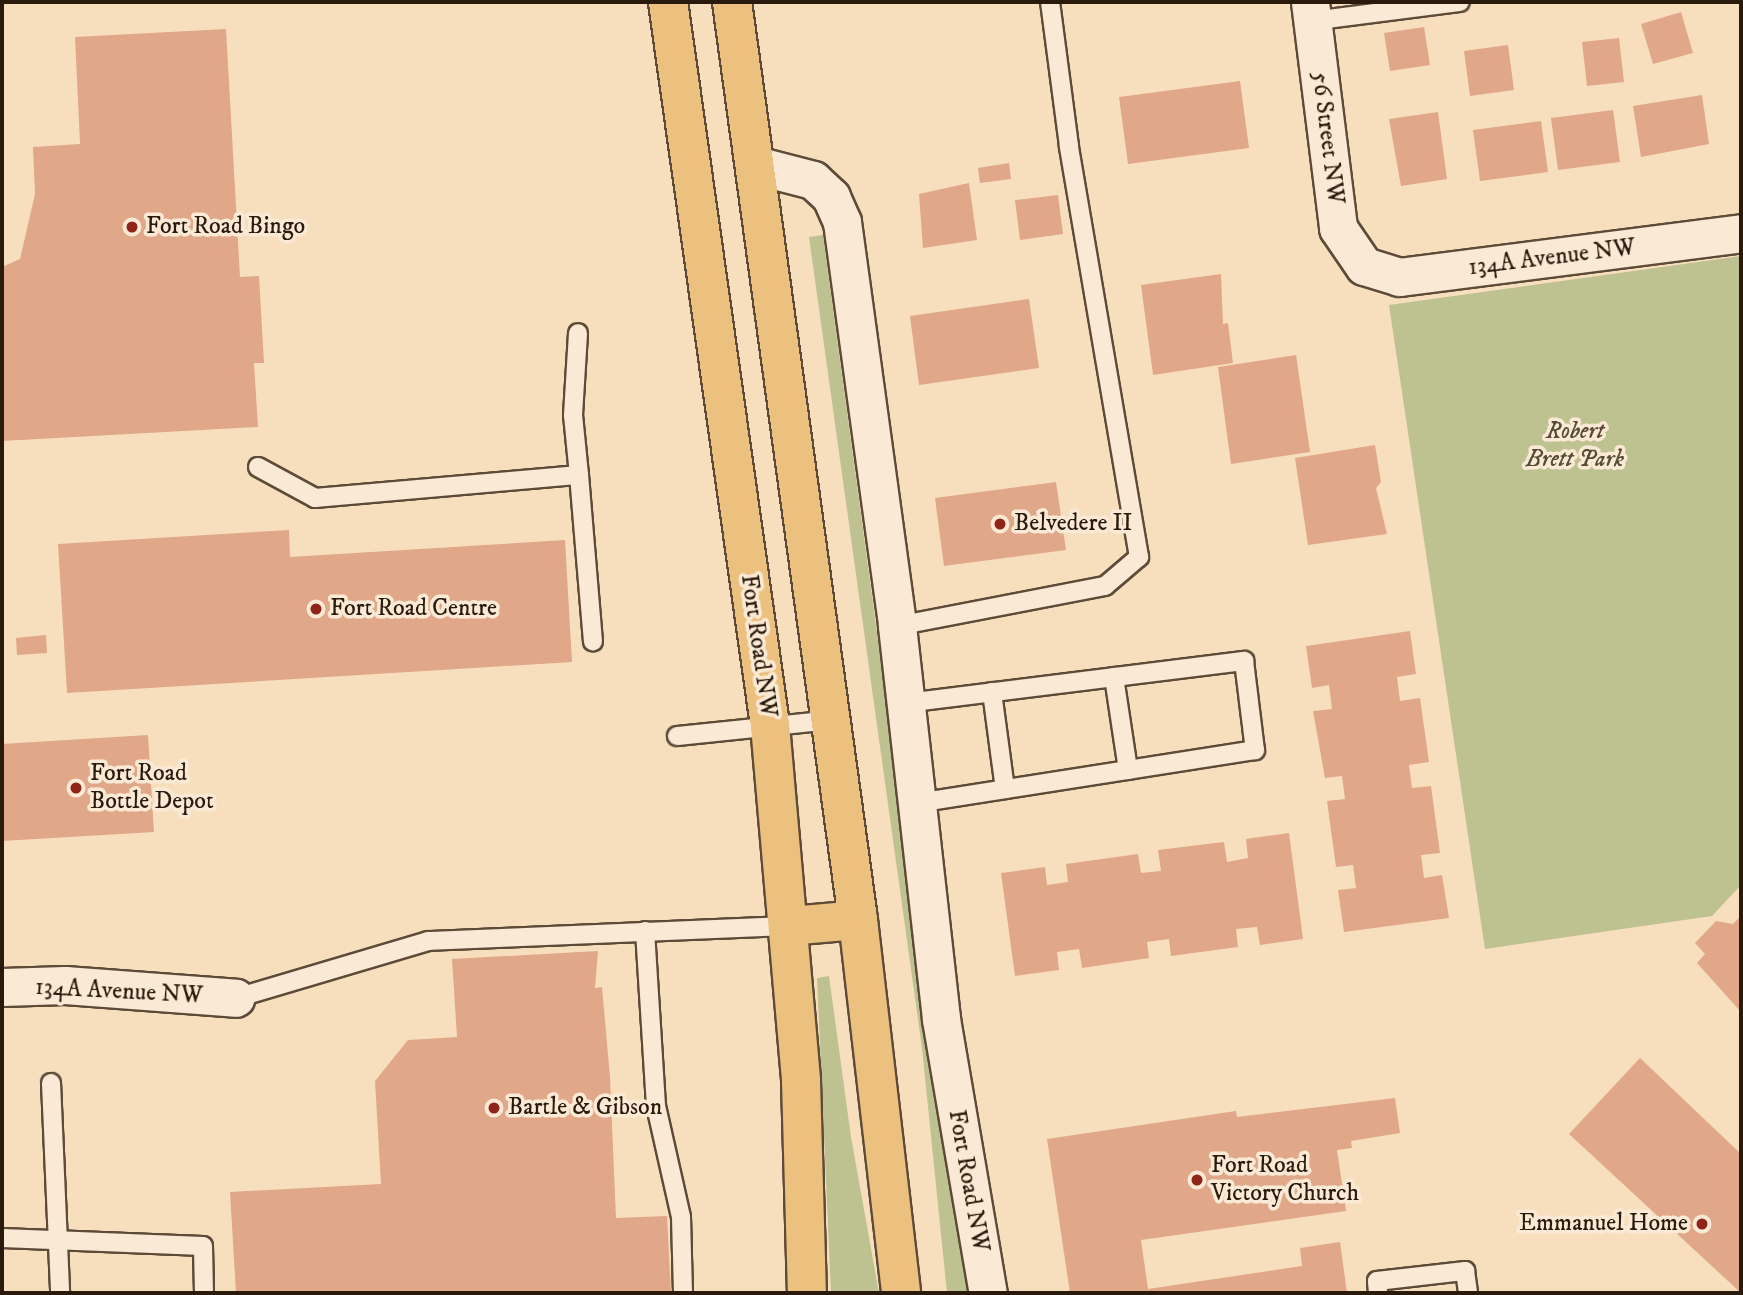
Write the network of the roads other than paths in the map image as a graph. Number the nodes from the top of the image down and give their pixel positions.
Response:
1 (668, 2) edge
2 (732, 2) edge
3 (1050, 2) edge
4 (1460, 2) edge
5 (1311, 12) edge
6 (755, 165) junction
7 (1741, 233) edge
8 (1364, 266) joint
9 (578, 333) dead end
10 (257, 467) dead end
11 (579, 475) junction
12 (897, 626) junction
13 (593, 641) dead end
14 (1114, 677) junction
15 (992, 692) junction
16 (906, 703) junction
17 (831, 720) junction
18 (770, 725) junction
19 (677, 736) dead end
20 (1128, 770) junction
21 (1004, 789) junction
22 (917, 803) junction
23 (858, 920) junction
24 (790, 926) junction
25 (645, 931) junction
26 (2, 987) edge
27 (236, 998) joint
28 (51, 1083) dead end
29 (2, 1238) edge
30 (58, 1241) junction
31 (60, 1293) edge
32 (204, 1293) edge
33 (683, 1293) edge
34 (807, 1293) edge
35 (901, 1293) edge
36 (988, 1293) edge
37 (1378, 1293) edge
38 (1468, 1293) edge

1 - 18 main road, Fort Road NW
2 - 6 main road
3 - 12 lane
4 - 5 lane
5 - 8 street, 56 Street NW
6 - 12 street, Fort Road NW
6 - 17 main road
7 - 8 street, 134A Avenue NW
9 - 11 lane
10 - 11 lane
11 - 13 lane
12 - 16 street, Fort Road NW
14 - 15 lane
14 - 20 lane
14 - 20 lane
15 - 16 lane
15 - 21 lane
16 - 22 street, Fort Road NW
17 - 18 lane
17 - 23 main road
18 - 19 lane
18 - 24 main road, Fort Road NW
20 - 21 lane
21 - 22 lane
22 - 36 street, Fort Road NW
23 - 24 main road
23 - 35 main road
24 - 25 lane
24 - 34 main road, Fort Road NW
25 - 27 lane
25 - 33 lane
26 - 27 street, 134A Avenue NW
28 - 30 lane
29 - 30 lane
30 - 31 lane
30 - 32 lane
37 - 38 lane

